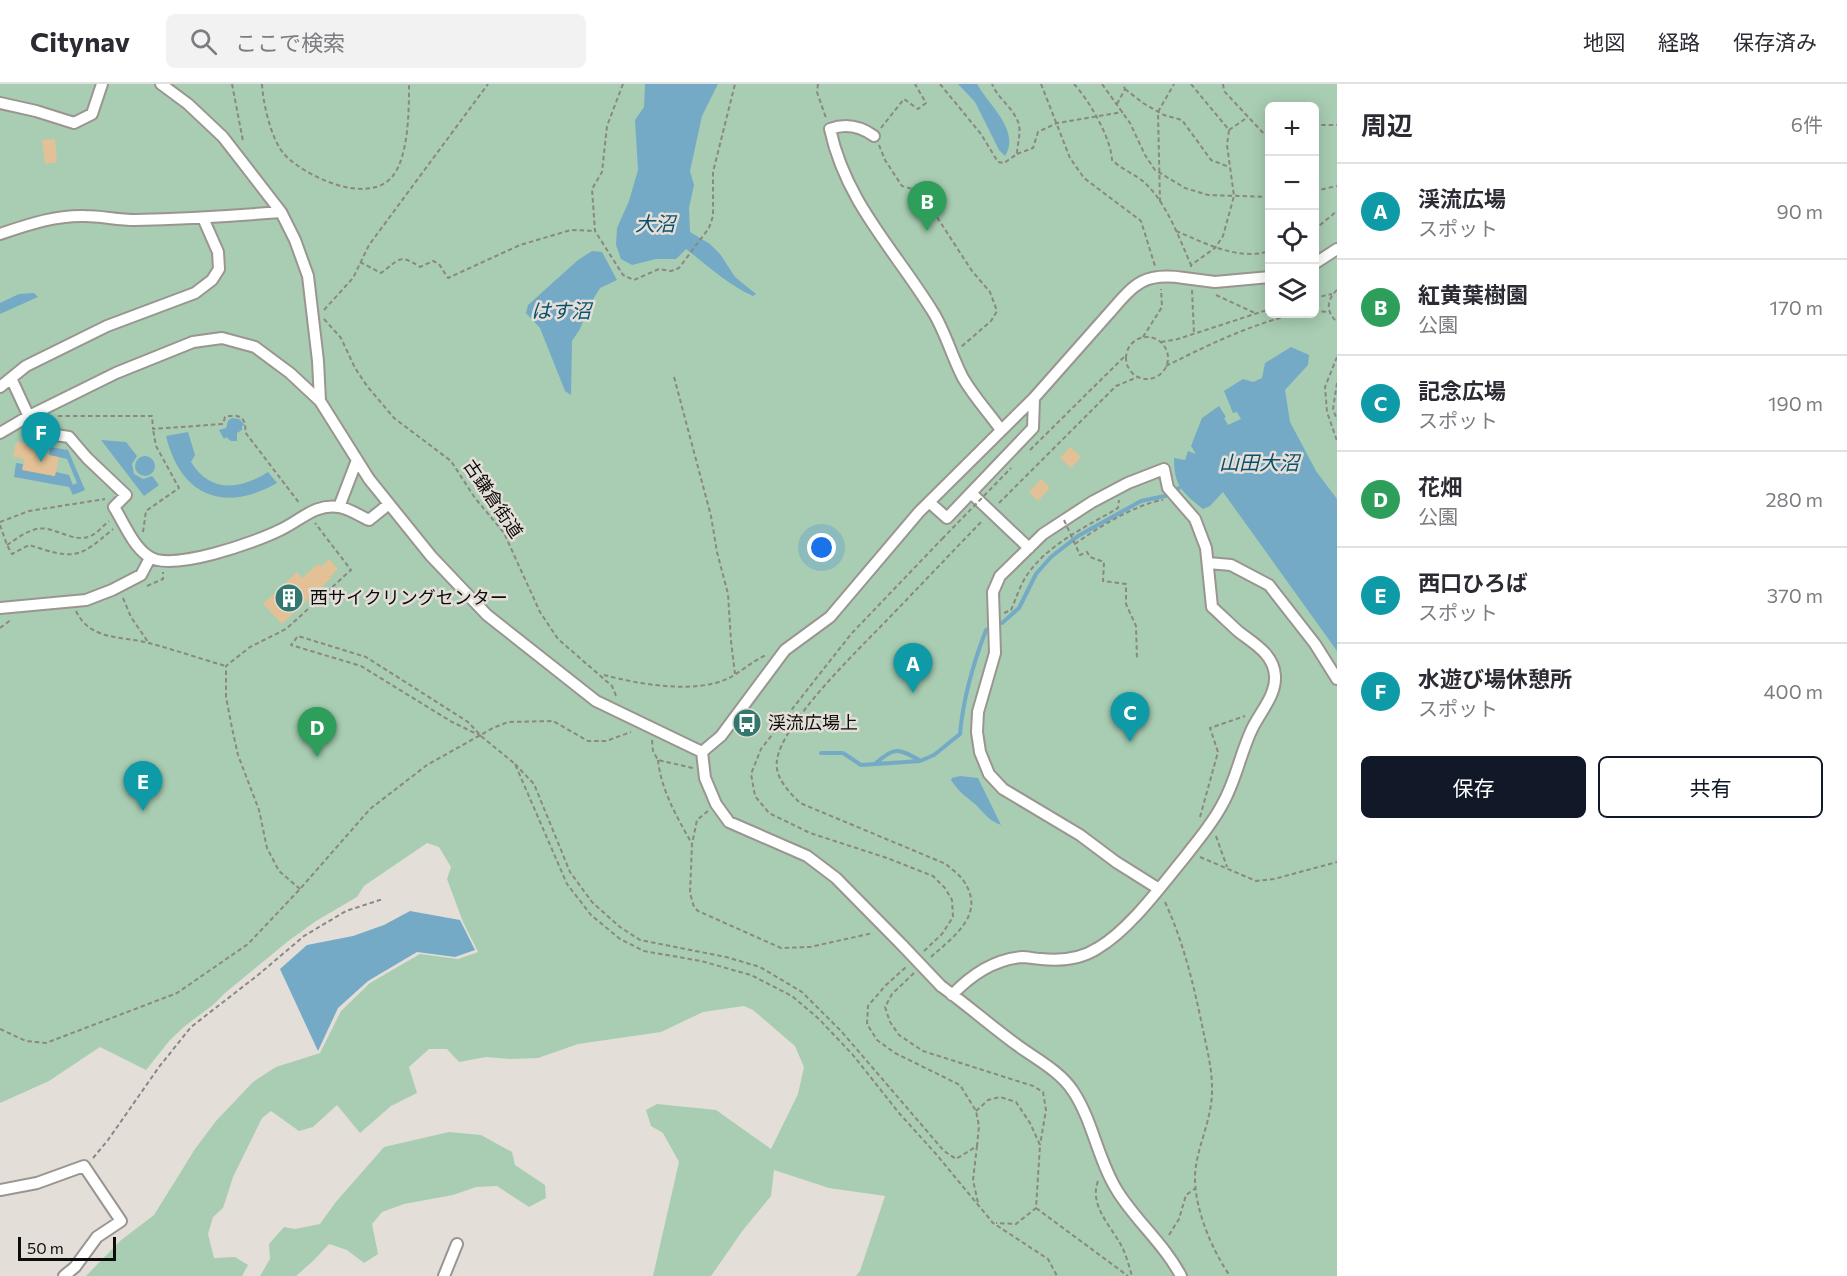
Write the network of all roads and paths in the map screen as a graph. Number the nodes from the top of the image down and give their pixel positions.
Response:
1 (102, 84) edge
2 (161, 84) edge
3 (232, 84) edge
4 (262, 84) edge
5 (409, 84) edge
6 (488, 84) edge
7 (624, 84) edge
8 (735, 84) edge
9 (818, 84) edge
10 (915, 84) edge
11 (940, 84) edge
12 (992, 84) edge
13 (1041, 84) edge
14 (1074, 84) edge
15 (1102, 84) edge
16 (1123, 84) edge
17 (1174, 84) edge
18 (1191, 84) edge
19 (1223, 84) edge
20 (1125, 89) junction
21 (0, 103) edge
22 (1116, 104) junction
23 (1122, 112) junction
24 (1158, 112) junction
25 (1095, 116) junction
26 (1248, 117) junction
27 (1057, 123) junction
28 (1337, 125) edge
29 (1319, 126) edge
30 (831, 129) junction
31 (1229, 130) junction
32 (1265, 135) edge
33 (874, 136) junction
34 (244, 147) dead end
35 (1017, 154) junction
36 (1230, 167) junction
37 (1159, 173) junction
38 (1337, 186) edge
39 (1319, 190) edge
40 (1234, 196) junction
41 (1265, 196) edge
42 (1160, 202) junction
43 (1337, 211) edge
44 (281, 212) junction
45 (202, 218) junction
46 (1319, 226) edge
47 (595, 231) junction
48 (1176, 231) junction
49 (0, 234) edge
50 (1215, 248) junction
51 (1337, 249) edge
52 (1265, 252) edge
53 (1319, 261) edge
54 (360, 262) junction
55 (1191, 265) junction
56 (1157, 274) dead end
57 (1265, 277) edge
58 (1188, 278) junction
59 (1205, 280) junction
60 (1160, 282) dead end
61 (1337, 290) edge
62 (1333, 294) junction
63 (1319, 297) edge
64 (1265, 311) edge
65 (1319, 311) edge
66 (1329, 312) junction
67 (1257, 314) junction
68 (1277, 318) edge
69 (1337, 322) edge
70 (1194, 334) junction
71 (1143, 337) junction
72 (1161, 342) junction
73 (952, 355) junction
74 (1126, 355) junction
75 (1337, 357) edge
76 (1166, 366) junction
77 (674, 377) dead end
78 (1138, 377) junction
79 (11, 378) junction
80 (1337, 383) edge
81 (0, 387) edge
82 (1034, 398) junction
83 (320, 401) junction
84 (29, 416) junction
85 (51, 416) dead end
86 (1337, 420) edge
87 (153, 429) junction
88 (1001, 430) junction
89 (0, 433) edge
90 (1337, 441) edge
91 (1028, 452) dead end
92 (357, 460) junction
93 (1011, 468) dead end
94 (1120, 487) junction
95 (971, 493) junction
96 (1174, 494) junction
97 (929, 502) junction
98 (389, 504) junction
99 (339, 507) junction
100 (995, 507) dead end
101 (307, 513) junction
102 (119, 514) junction
103 (987, 515) dead end
104 (1064, 520) junction
105 (0, 524) edge
106 (1071, 536) junction
107 (1075, 544) junction
108 (7, 545) junction
109 (1029, 548) junction
110 (140, 550) junction
111 (150, 558) junction
112 (1208, 563) junction
113 (118, 587) junction
114 (71, 602) junction
115 (0, 608) edge
116 (994, 619) junction
117 (148, 643) junction
118 (785, 650) junction
119 (1137, 659) dead end
120 (226, 666) junction
121 (735, 674) junction
122 (601, 675) junction
123 (1337, 679) edge
124 (1265, 709) junction
125 (623, 714) junction
126 (648, 726) junction
127 (481, 736) junction
128 (702, 752) junction
129 (658, 760) junction
130 (515, 764) junction
131 (704, 771) junction
132 (716, 804) junction
133 (1199, 818) dead end
134 (1211, 822) junction
135 (692, 844) junction
136 (1188, 853) junction
137 (1337, 862) edge
138 (1227, 869) junction
139 (300, 889) junction
140 (1159, 889) junction
141 (383, 899) dead end
142 (887, 930) junction
143 (921, 954) dead end
144 (931, 957) dead end
145 (913, 961) dead end
146 (916, 972) dead end
147 (952, 994) junction
148 (0, 1029) edge
149 (976, 1111) junction
150 (1040, 1145) junction
151 (977, 1146) junction
152 (1104, 1164) junction
153 (84, 1166) junction
154 (1197, 1188) junction
155 (0, 1190) edge
156 (978, 1205) junction
157 (1036, 1208) junction
158 (993, 1223) junction
159 (457, 1244) dead end
160 (1163, 1246) junction
161 (64, 1276) edge
162 (444, 1276) edge
163 (1057, 1276) edge
164 (1128, 1276) edge
165 (1132, 1276) edge
166 (1181, 1276) edge
167 (1230, 1276) edge

1 - 21 street
2 - 44 street
3 - 34 path
4 - 5 path
6 - 54 path
7 - 47 path
8 - 47 path
9 - 30 path
10 - 33 path
11 - 35 path
12 - 35 path
13 - 27 path
14 - 25 path
15 - 22 path
16 - 20 path
17 - 24 path
18 - 31 path
19 - 26 path
20 - 22 path
20 - 24 path
22 - 23 path
23 - 25 path
23 - 37 path
24 - 36 path
24 - 37 path
25 - 27 path
25 - 42 path
26 - 31 path
26 - 32 path
27 - 35 path
27 - 56 path
28 - 29 path
30 - 33 street
30 - 73 street
31 - 36 path
33 - 73 path
36 - 40 path
37 - 40 path
37 - 42 path
38 - 39 path
40 - 41 path
40 - 50 path
42 - 48 path
43 - 46 path
44 - 45 street
44 - 83 street
45 - 49 street
45 - 79 street
47 - 54 path
48 - 50 path
48 - 55 path
50 - 52 path
50 - 55 path
51 - 53 street
54 - 122 path, 古鎌倉街道
55 - 58 path
57 - 59 street
58 - 59 street
58 - 70 path
58 - 82 street, bridge
59 - 67 path
60 - 71 path
61 - 62 path
62 - 63 path
62 - 66 path
64 - 67 path
65 - 66 path
66 - 69 path
67 - 70 path
68 - 76 path
70 - 72 path
71 - 72 path
71 - 74 path
72 - 76 path
73 - 88 street
74 - 78 path
74 - 91 path
75 - 90 path
76 - 78 path
77 - 121 path
78 - 100 path
79 - 81 street
79 - 84 street
80 - 86 path
82 - 88 street
82 - 95 street
83 - 84 street
83 - 92 street
84 - 89 street
84 - 102 street
85 - 87 path
87 - 101 path
87 - 110 path
88 - 97 street
92 - 98 street
92 - 99 street
93 - 143 path, bridge
94 - 96 street
94 - 104 street
94 - 106 path
95 - 97 street
95 - 109 street
96 - 107 path
96 - 112 street
97 - 118 street
98 - 99 street
98 - 125 street
99 - 101 street
101 - 111 street
101 - 120 path
102 - 105 path
102 - 108 path
102 - 108 path
102 - 110 street
103 - 144 path
104 - 106 path, bridge
104 - 109 street
105 - 108 path
106 - 107 path, bridge
106 - 116 path
107 - 119 path, bridge
109 - 116 street
110 - 111 street
111 - 113 street
112 - 123 street
112 - 124 street
113 - 114 street
113 - 117 path
114 - 115 street
114 - 117 path
116 - 140 street
117 - 120 path
118 - 121 path
118 - 128 street
120 - 139 path
121 - 122 path
122 - 125 path, 古鎌倉街道
124 - 133 path
124 - 134 street
125 - 126 street
126 - 127 path
126 - 128 street
126 - 129 path
127 - 127 path
127 - 130 path
127 - 139 path
128 - 131 street
129 - 131 path
129 - 135 path
130 - 151 path
130 - 156 path
131 - 132 street
132 - 135 path
132 - 142 street
134 - 136 street
134 - 138 path
135 - 142 path
136 - 138 path
136 - 140 street
137 - 138 path
139 - 148 path
140 - 147 street
140 - 154 path
141 - 153 path
142 - 147 street, bridge
145 - 149 path
146 - 150 path
147 - 152 street
149 - 150 path
149 - 151 path
150 - 157 path
151 - 156 path
152 - 160 street
152 - 165 path
153 - 155 street
153 - 161 street
154 - 160 path
154 - 167 path
156 - 158 path
157 - 158 path
157 - 164 path
158 - 163 path
159 - 162 street
160 - 166 street

